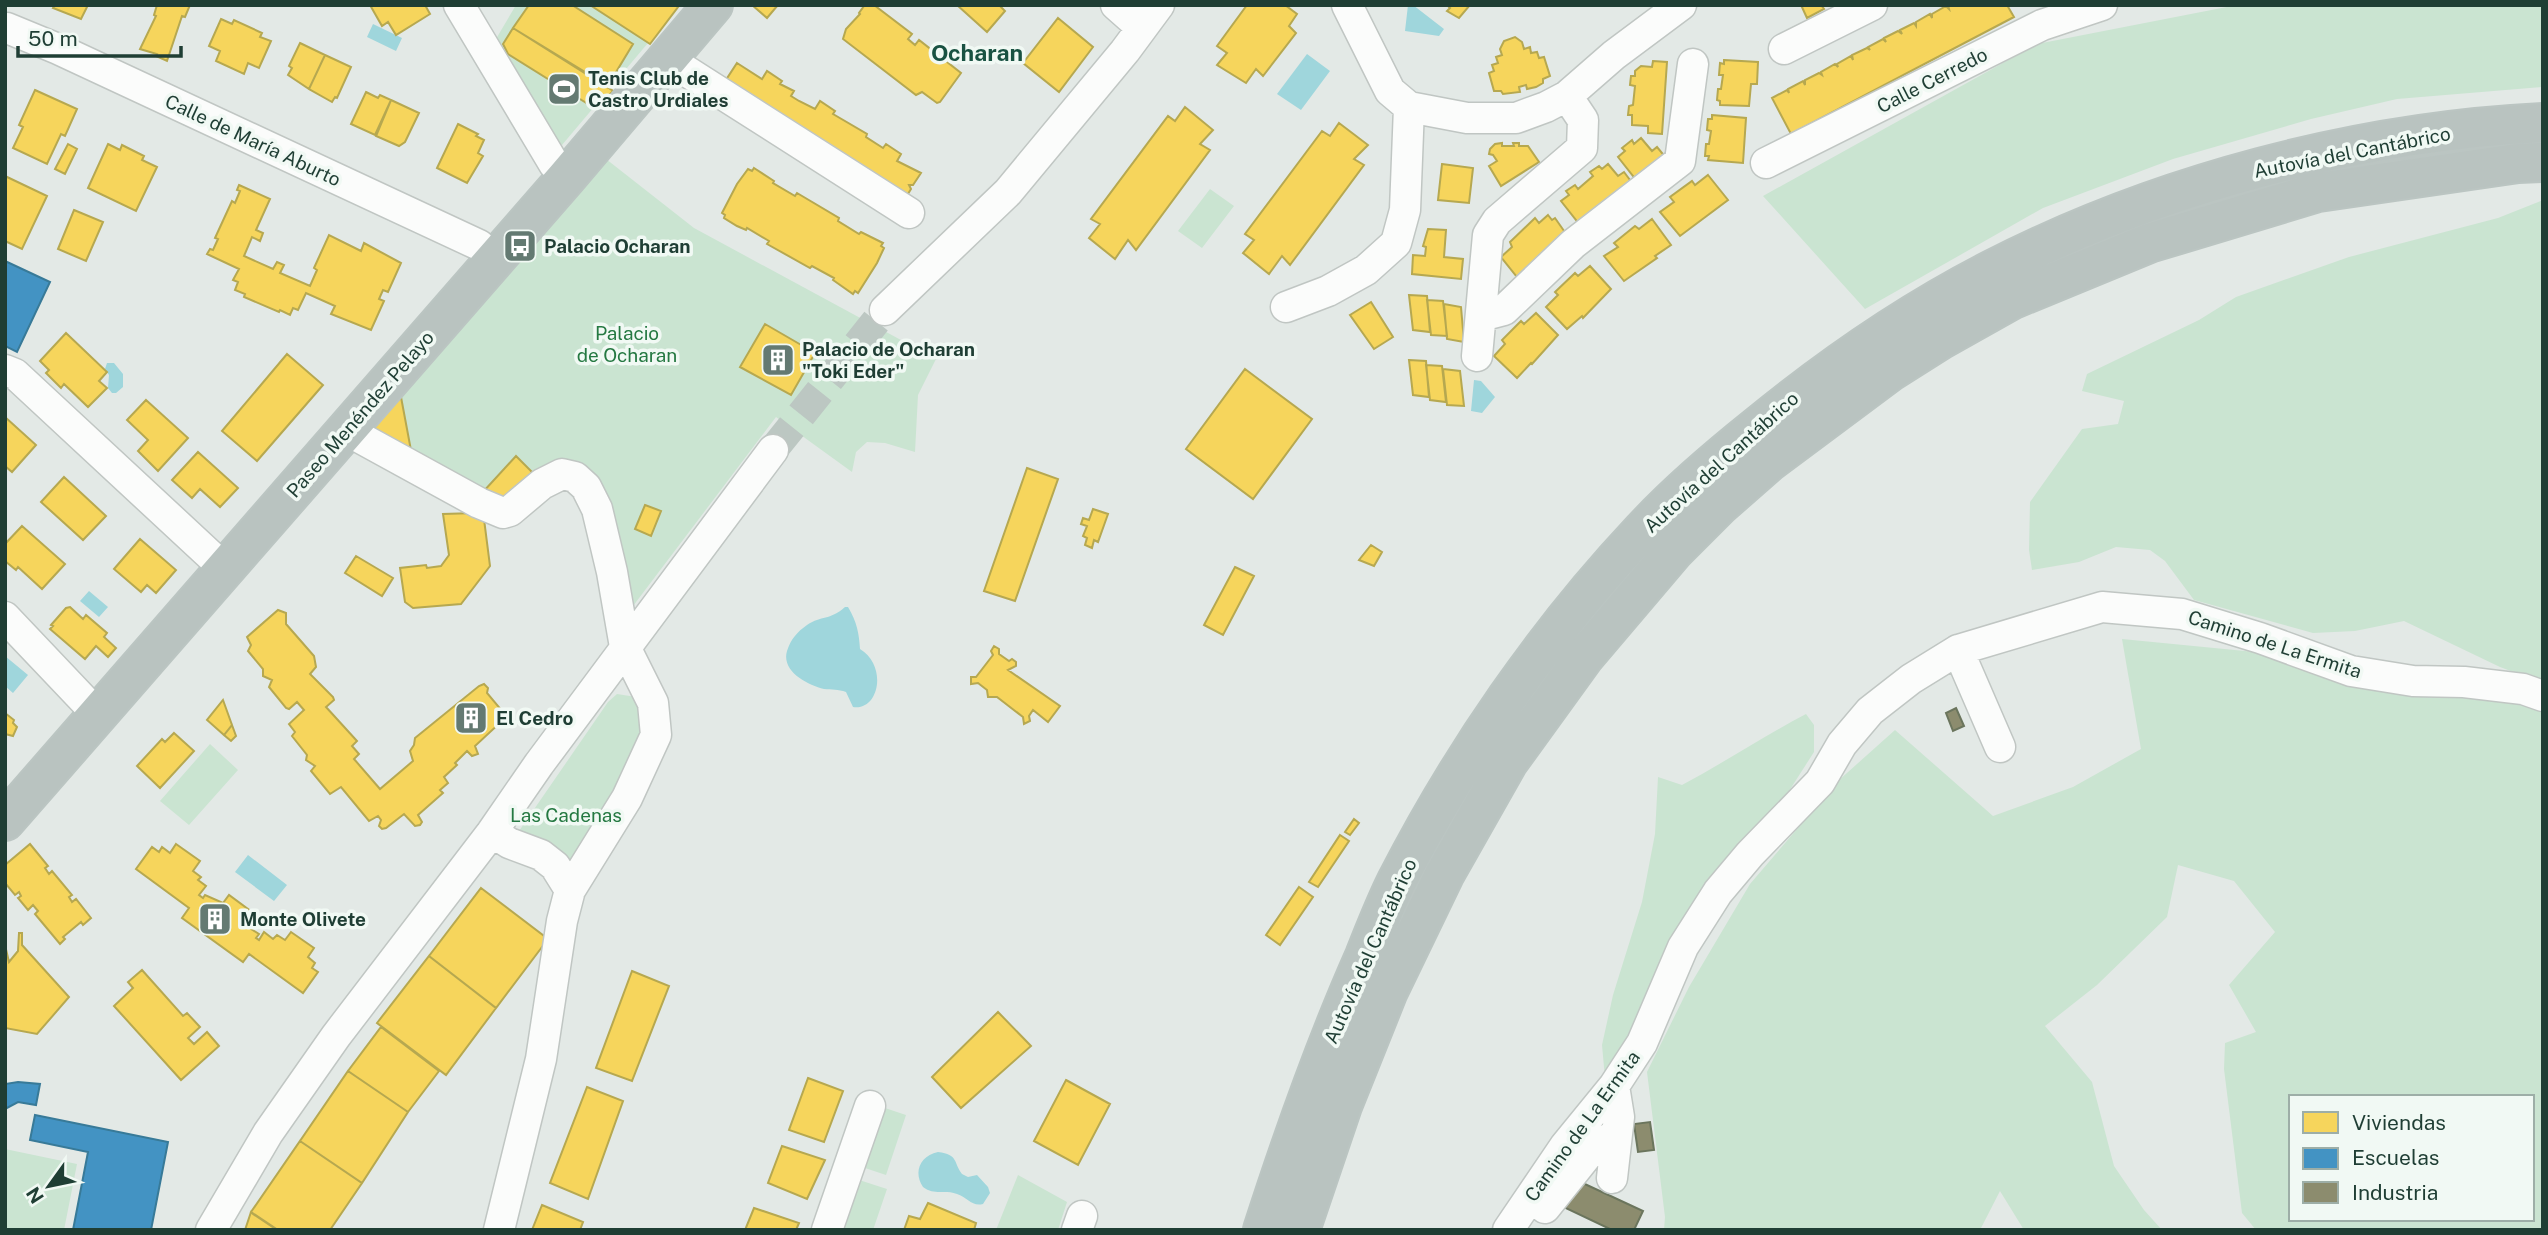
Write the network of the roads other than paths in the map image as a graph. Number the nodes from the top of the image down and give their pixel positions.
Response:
1 (459, 5) edge
2 (713, 5) edge
3 (1116, 5) edge
4 (1347, 5) edge
5 (1681, 5) edge
6 (1872, 5) edge
7 (2102, 5) edge
8 (2037, 15) edge
9 (1151, 17) edge
10 (9, 22) edge
11 (1784, 49) dead end
12 (669, 56) junction
13 (1693, 64) dead end
14 (1567, 96) junction
15 (1409, 107) junction
16 (2543, 123) edge
17 (2543, 162) edge
18 (1766, 163) dead end
19 (567, 177) junction
20 (909, 213) dead end
21 (495, 259) junction
22 (1286, 307) dead end
23 (885, 310) tunnel mouth
24 (1481, 316) junction
25 (1477, 356) dead end
26 (5, 370) edge
27 (346, 430) junction
28 (773, 450) tunnel mouth
29 (225, 569) junction
30 (5, 617) edge
31 (625, 647) junction
32 (1958, 650) junction
33 (2543, 696) edge
34 (98, 715) junction
35 (2000, 747) dead end
36 (5, 821) edge
37 (492, 832) junction
38 (570, 890) junction
39 (1614, 1086) junction
40 (870, 1106) dead end
41 (1617, 1133) junction
42 (1612, 1178) dead end
43 (1527, 1229) edge
44 (211, 1230) edge
45 (499, 1230) edge
46 (827, 1230) edge
47 (1263, 1230) edge
48 (1300, 1230) edge

1 - 19 street
2 - 12 highway, Paseo Menéndez Pelayo
3 - 9 street
4 - 15 street
5 - 14 street
6 - 11 street
7 - 8 street, Calle Cerredo
8 - 18 street, Calle Cerredo
9 - 23 street
10 - 21 street, Calle de María Aburto
12 - 19 highway, Paseo Menéndez Pelayo
12 - 20 street
13 - 24 street
14 - 15 street
14 - 24 street
15 - 22 street
16 - 47 highway, Autovía del Cantábrico
17 - 48 highway, Autovía del Cantábrico
19 - 21 highway, Paseo Menéndez Pelayo
21 - 27 highway, Paseo Menéndez Pelayo
24 - 25 street
26 - 29 street
27 - 29 highway, Paseo Menéndez Pelayo
27 - 31 street
28 - 31 street
29 - 34 highway, Paseo Menéndez Pelayo
30 - 34 street
31 - 37 street
31 - 38 street
32 - 33 street, Camino de La Ermita
32 - 35 street
32 - 39 street, Camino de La Ermita
34 - 36 highway, Paseo Menéndez Pelayo
37 - 38 street
37 - 44 street
38 - 45 street
39 - 41 street
39 - 43 street, Camino de La Ermita
40 - 46 street
41 - 42 street
41 - 43 street

